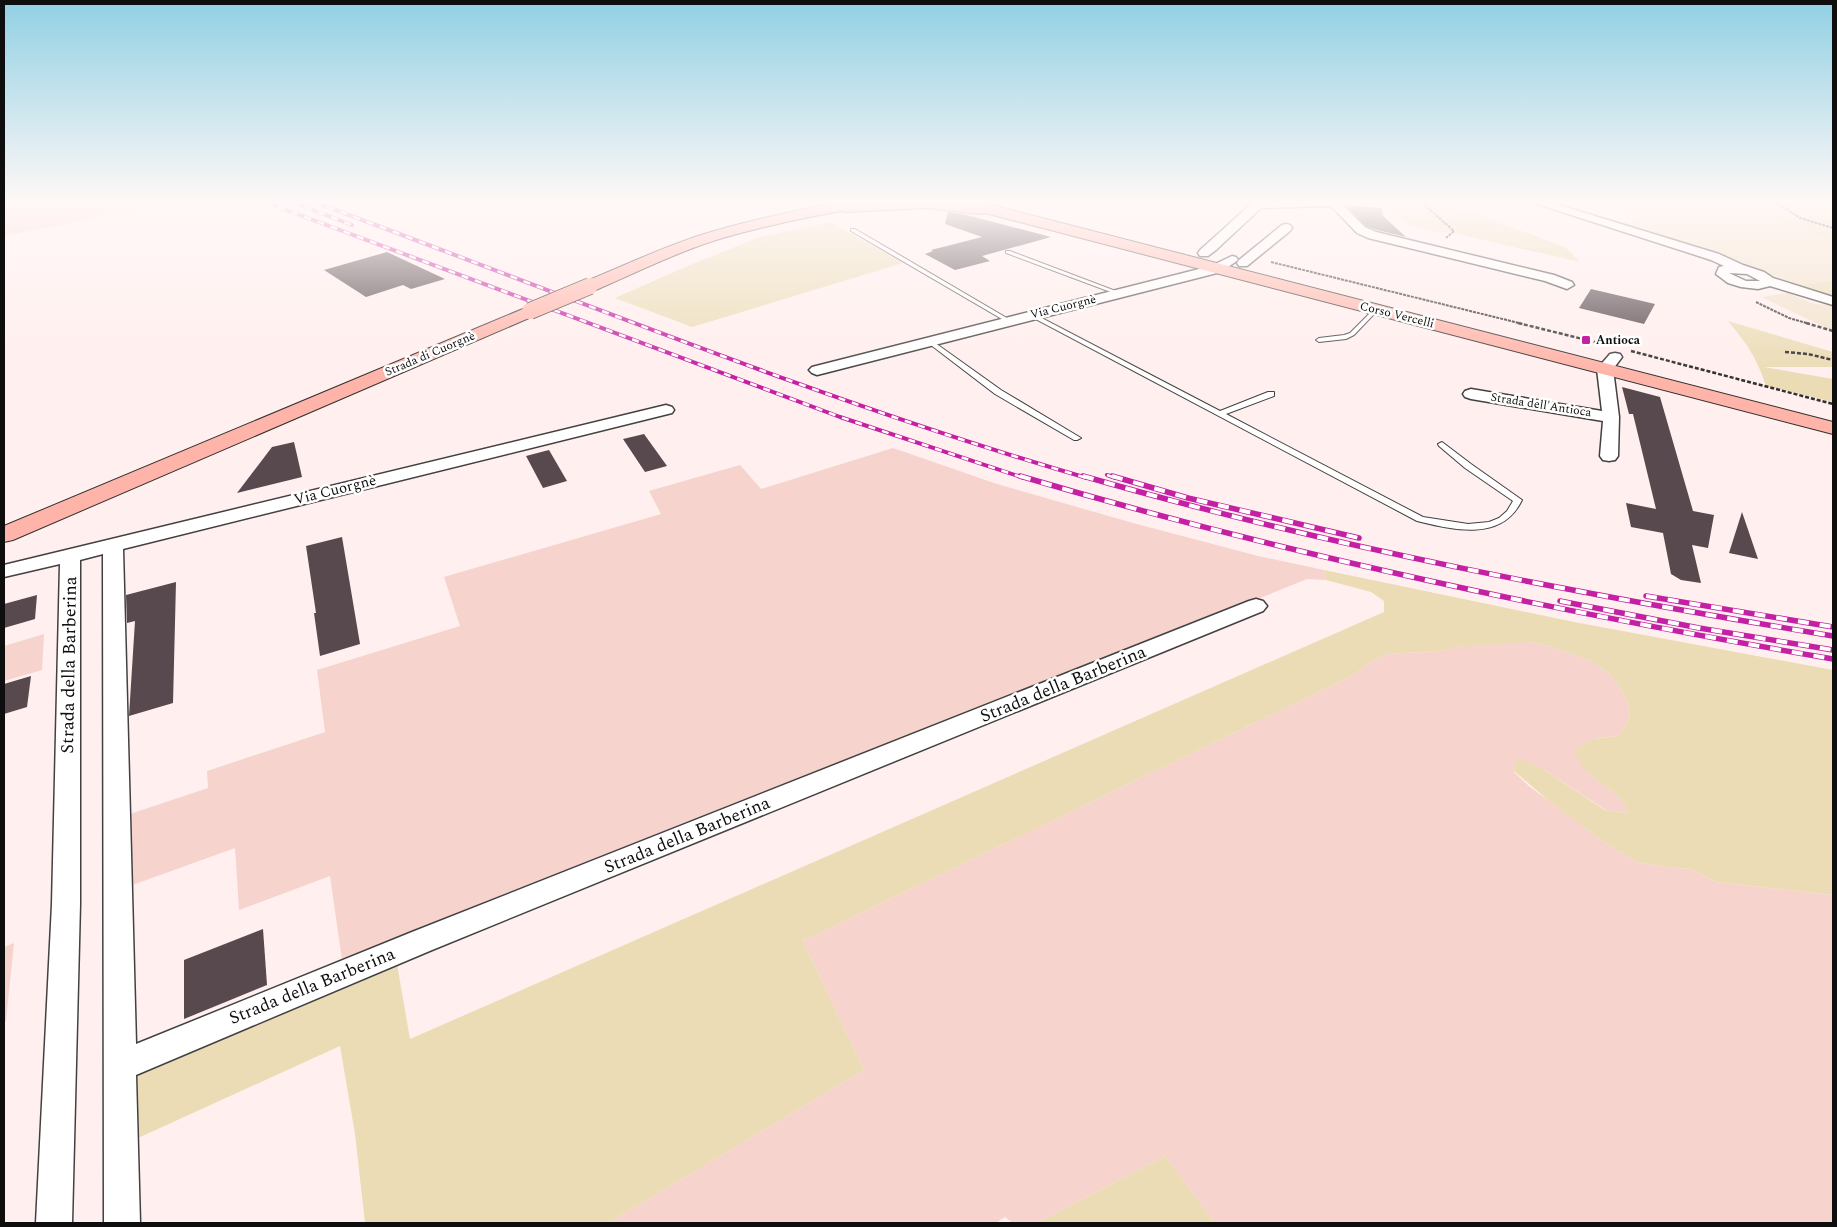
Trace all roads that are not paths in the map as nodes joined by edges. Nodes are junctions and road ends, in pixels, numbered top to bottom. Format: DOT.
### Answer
graph roads {
  1 [pos="656,259"];
  2 [pos="903,259"];
  3 [pos="1027,259"];
  4 [pos="1184,259"];
  5 [pos="1238,259"];
  6 [pos="1471,259"];
  7 [pos="1708,259"];
  8 [pos="1242,260"];
  9 [pos="1216,269"];
  10 [pos="1567,285"];
  11 [pos="1118,293"];
  12 [pos="1833,301"];
  13 [pos="1375,310"];
  14 [pos="1032,315"];
  15 [pos="1009,321"];
  16 [pos="1318,340"];
  17 [pos="929,341"];
  18 [pos="1614,356"];
  19 [pos="817,370"];
  20 [pos="1271,394"];
  21 [pos="1471,394"];
  22 [pos="666,410"];
  23 [pos="1833,412"];
  24 [pos="1219,414"];
  25 [pos="1610,417"];
  26 [pos="1833,428"];
  27 [pos="1077,438"];
  28 [pos="1442,444"];
  29 [pos="1609,456"];
  30 [pos="4,535"];
  31 [pos="113,546"];
  32 [pos="70,556"];
  33 [pos="4,571"];
  34 [pos="1256,606"];
  35 [pos="120,1066"];
  36 [pos="54,1223"];
  37 [pos="122,1223"];
  1 -- 30 [label="main road, Strada di Cuorgnè, bridge"];
  2 -- 15 [label="lane, Via Cuorgnè"];
  3 -- 11 [label="lane"];
  4 -- 9 [label="main road, Corso Vercelli"];
  5 -- 8 [label="main road, Corso Vercelli"];
  6 -- 10 [label="street"];
  7 -- 12 [label="street"];
  8 -- 9 [label="street, Via Cuorgnè"];
  8 -- 18 [label="main road, Corso Vercelli"];
  9 -- 11 [label="street, Via Cuorgnè"];
  9 -- 13 [label="main road, Corso Vercelli"];
  11 -- 14 [label="street, Via Cuorgnè"];
  13 -- 16 [label="lane"];
  13 -- 18 [label="main road, Corso Vercelli"];
  14 -- 15 [label="street, Via Cuorgnè"];
  14 -- 24 [label="lane"];
  15 -- 17 [label="street, Via Cuorgnè"];
  17 -- 19 [label="street, Via Cuorgnè"];
  17 -- 27 [label="lane"];
  18 -- 23 [label="main road, Corso Vercelli"];
  18 -- 25 [label="street, Strada dell'Antioca"];
  18 -- 26 [label="main road, Corso Vercelli"];
  20 -- 24 [label="lane"];
  21 -- 25 [label="street, Strada dell'Antioca"];
  22 -- 31 [label="street, Via Cuorgnè"];
  24 -- 28 [label="lane"];
  25 -- 29 [label="street, Strada dell'Antioca"];
  31 -- 32 [label="street, Via Cuorgnè"];
  31 -- 35 [label="street"];
  32 -- 33 [label="street, Via Cuorgnè"];
  32 -- 36 [label="street, Strada della Barberina"];
  34 -- 35 [label="street, Strada della Barberina"];
  35 -- 37 [label="street"];
}
